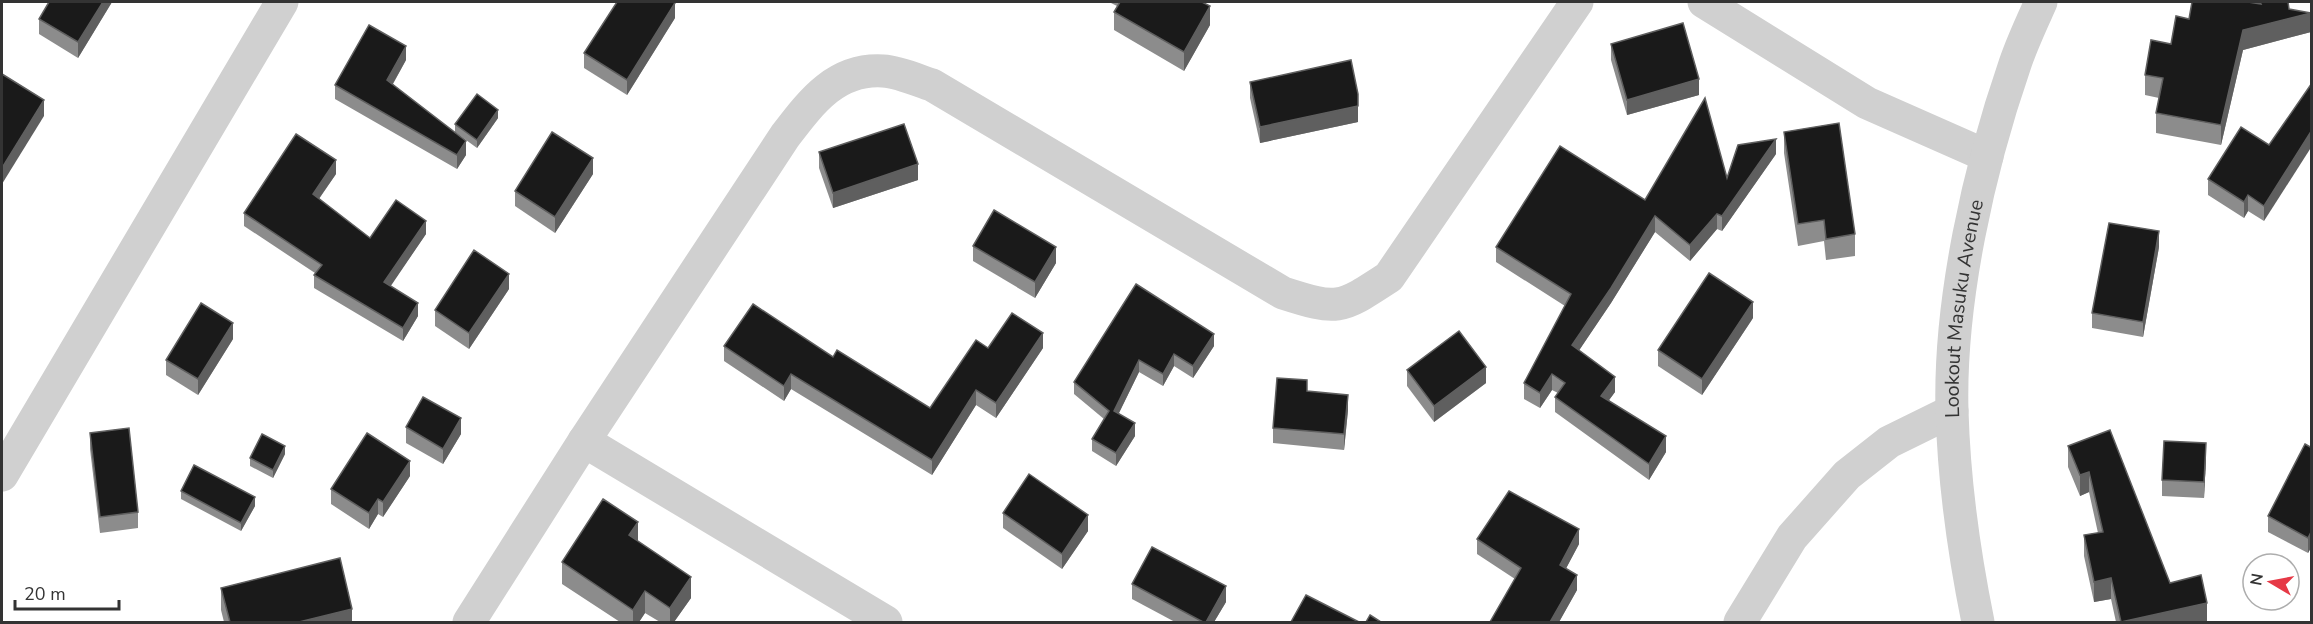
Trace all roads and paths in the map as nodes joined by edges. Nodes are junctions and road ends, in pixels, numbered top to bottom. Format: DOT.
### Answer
graph roads {
  1 [pos="282,2"];
  2 [pos="1577,2"];
  3 [pos="1704,2"];
  4 [pos="2041,2"];
  5 [pos="1987,156"];
  6 [pos="1952,411"];
  7 [pos="584,441"];
  8 [pos="2,474"];
  9 [pos="470,622"];
  10 [pos="886,622"];
  11 [pos="1740,622"];
  12 [pos="1978,622"];
  1 -- 8 [label="street"];
  2 -- 7 [label="street"];
  3 -- 5 [label="street"];
  4 -- 5 [label="street, Lookout Masuku Avenue"];
  5 -- 6 [label="street, Lookout Masuku Avenue"];
  6 -- 11 [label="street"];
  6 -- 12 [label="street, Lookout Masuku Avenue"];
  7 -- 9 [label="street"];
  7 -- 10 [label="street"];
}
